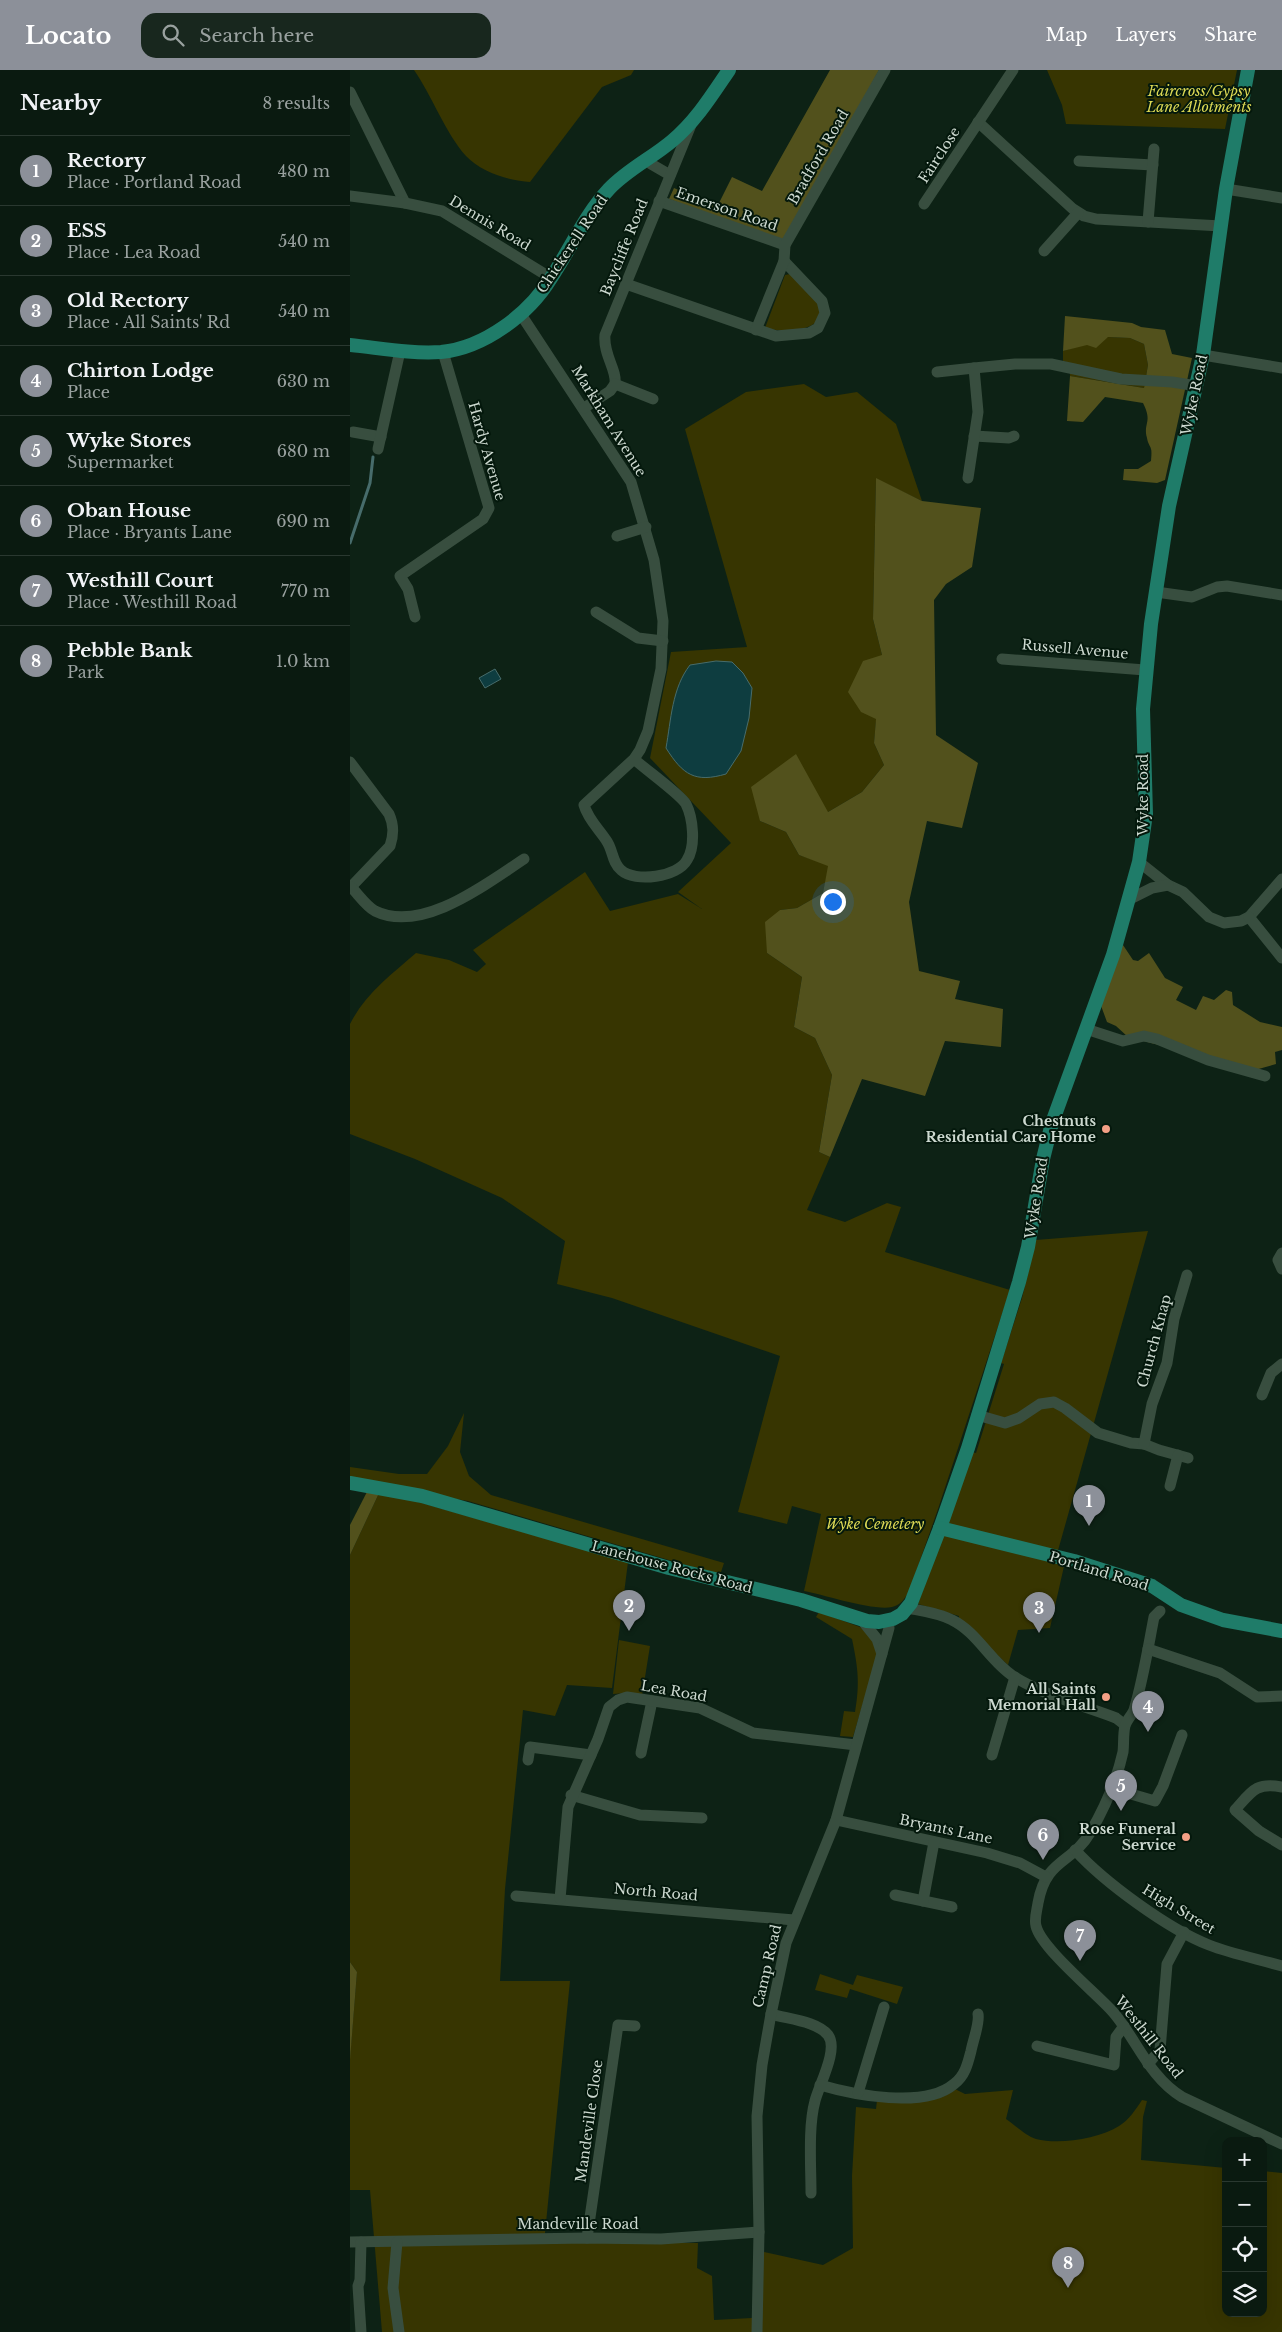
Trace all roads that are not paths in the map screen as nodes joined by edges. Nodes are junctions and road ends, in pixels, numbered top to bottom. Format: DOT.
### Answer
graph roads {
  1 [pos="729,70"];
  2 [pos="885,70"];
  3 [pos="1013,70"];
  4 [pos="1248,70"];
  5 [pos="350,92"];
  6 [pos="978,122"];
  7 [pos="691,123"];
  8 [pos="1154,149"];
  9 [pos="647,158"];
  10 [pos="1079,161"];
  11 [pos="1153,165"];
  12 [pos="670,175"];
  13 [pos="1226,189"];
  14 [pos="350,196"];
  15 [pos="1282,198"];
  16 [pos="659,201"];
  17 [pos="405,203"];
  18 [pos="924,204"];
  19 [pos="1078,213"];
  20 [pos="1148,222"];
  21 [pos="1221,226"];
  22 [pos="785,245"];
  23 [pos="1044,251"];
  24 [pos="784,261"];
  25 [pos="551,278"];
  26 [pos="626,284"];
  27 [pos="520,313"];
  28 [pos="756,330"];
  29 [pos="350,345"];
  30 [pos="400,351"];
  31 [pos="443,352"];
  32 [pos="1203,354"];
  33 [pos="974,368"];
  34 [pos="1282,368"];
  35 [pos="937,372"];
  36 [pos="614,384"];
  37 [pos="1197,386"];
  38 [pos="653,399"];
  39 [pos="584,408"];
  40 [pos="353,432"];
  41 [pos="974,436"];
  42 [pos="1014,436"];
  43 [pos="381,437"];
  44 [pos="378,449"];
  45 [pos="968,478"];
  46 [pos="646,527"];
  47 [pos="617,536"];
  48 [pos="1156,592"];
  49 [pos="1282,595"];
  50 [pos="596,612"];
  51 [pos="415,617"];
  52 [pos="663,641"];
  53 [pos="1002,658"];
  54 [pos="1145,670"];
  55 [pos="634,759"];
  56 [pos="350,762"];
  57 [pos="524,860"];
  58 [pos="1139,862"];
  59 [pos="1282,879"];
  60 [pos="1168,885"];
  61 [pos="350,888"];
  62 [pos="1128,900"];
  63 [pos="1249,917"];
  64 [pos="1282,958"];
  65 [pos="1086,1029"];
  66 [pos="1266,1076"];
  67 [pos="1282,1253"];
  68 [pos="1282,1269"];
  69 [pos="1187,1275"];
  70 [pos="1282,1364"];
  71 [pos="1262,1394"];
  72 [pos="977,1416"];
  73 [pos="1144,1444"];
  74 [pos="350,1483"];
  75 [pos="1170,1486"];
  76 [pos="940,1528"];
  77 [pos="908,1608"];
  78 [pos="1160,1610"];
  79 [pos="861,1619"];
  80 [pos="888,1621"];
  81 [pos="1282,1631"];
  82 [pos="1148,1649"];
  83 [pos="882,1656"];
  84 [pos="1015,1677"];
  85 [pos="1282,1696"];
  86 [pos="652,1701"];
  87 [pos="1124,1725"];
  88 [pos="1182,1734"];
  89 [pos="856,1745"];
  90 [pos="641,1753"];
  91 [pos="591,1755"];
  92 [pos="992,1755"];
  93 [pos="528,1760"];
  94 [pos="1282,1787"];
  95 [pos="1110,1788"];
  96 [pos="571,1795"];
  97 [pos="702,1818"];
  98 [pos="836,1820"];
  99 [pos="934,1842"];
  100 [pos="1282,1845"];
  101 [pos="1075,1850"];
  102 [pos="1046,1876"];
  103 [pos="516,1896"];
  104 [pos="896,1896"];
  105 [pos="560,1899"];
  106 [pos="923,1900"];
  107 [pos="952,1906"];
  108 [pos="794,1920"];
  109 [pos="1184,1932"];
  110 [pos="1282,1966"];
  111 [pos="884,2007"];
  112 [pos="771,2014"];
  113 [pos="978,2014"];
  114 [pos="636,2026"];
  115 [pos="1124,2026"];
  116 [pos="1036,2046"];
  117 [pos="1148,2064"];
  118 [pos="820,2085"];
  119 [pos="858,2093"];
  120 [pos="1282,2144"];
  121 [pos="811,2193"];
  122 [pos="759,2232"];
  123 [pos="587,2238"];
  124 [pos="356,2242"];
  125 [pos="397,2242"];
  126 [pos="361,2332"];
  127 [pos="399,2332"];
  128 [pos="756,2332"];
  1 -- 7 [label="main road, Chickerell Road"];
  2 -- 22 [label="street, Bradford Road"];
  3 -- 6 [label="street, Fairclose"];
  4 -- 13 [label="main road, Wyke Road"];
  5 -- 17 [label="street"];
  6 -- 18 [label="street, Fairclose"];
  6 -- 19 [label="street"];
  7 -- 9 [label="main road, Chickerell Road"];
  7 -- 12 [label="street, Baycliffe Road"];
  8 -- 11 [label="street"];
  9 -- 12 [label="street"];
  9 -- 25 [label="main road, Chickerell Road"];
  10 -- 11 [label="street"];
  11 -- 20 [label="street"];
  12 -- 16 [label="street, Baycliffe Road"];
  13 -- 15 [label="street"];
  13 -- 21 [label="main road, Wyke Road"];
  14 -- 17 [label="street, Dennis Road"];
  16 -- 22 [label="street, Emerson Road"];
  16 -- 26 [label="street, Baycliffe Road"];
  17 -- 25 [label="street, Dennis Road"];
  19 -- 20 [label="street"];
  19 -- 23 [label="street"];
  20 -- 21 [label="street"];
  21 -- 32 [label="main road, Wyke Road"];
  22 -- 24 [label="street, Bradford Road"];
  24 -- 28 [label="street, Bradford Road"];
  24 -- 28 [label="street"];
  25 -- 27 [label="main road, Chickerell Road"];
  26 -- 28 [label="street"];
  26 -- 36 [label="street, Baycliffe Road"];
  27 -- 31 [label="main road, Chickerell Road"];
  27 -- 39 [label="street, Markham Avenue"];
  29 -- 30 [label="main road, Chickerell Road"];
  30 -- 31 [label="main road, Chickerell Road"];
  30 -- 43 [label="street"];
  31 -- 51 [label="street, Hardy Avenue"];
  32 -- 34 [label="street"];
  32 -- 37 [label="main road, Wyke Road"];
  33 -- 35 [label="street"];
  33 -- 37 [label="street"];
  33 -- 41 [label="street"];
  36 -- 38 [label="street"];
  36 -- 39 [label="street"];
  37 -- 48 [label="main road, Wyke Road"];
  39 -- 46 [label="street, Markham Avenue"];
  40 -- 43 [label="street"];
  41 -- 42 [label="street"];
  41 -- 45 [label="street"];
  43 -- 44 [label="street"];
  46 -- 47 [label="street"];
  46 -- 52 [label="street, Markham Avenue"];
  48 -- 49 [label="street"];
  48 -- 54 [label="main road, Wyke Road"];
  50 -- 52 [label="street"];
  52 -- 55 [label="street, Markham Avenue"];
  53 -- 54 [label="street, Russell Avenue"];
  54 -- 58 [label="main road, Wyke Road"];
  55 -- 55 [label="street, Markham Avenue"];
  56 -- 61 [label="street"];
  57 -- 61 [label="street"];
  58 -- 60 [label="street"];
  58 -- 62 [label="main road, Wyke Road"];
  59 -- 63 [label="street"];
  60 -- 62 [label="street"];
  60 -- 63 [label="street"];
  62 -- 65 [label="main road, Wyke Road"];
  63 -- 64 [label="street"];
  65 -- 66 [label="street"];
  65 -- 72 [label="main road, Wyke Road"];
  67 -- 68 [label="street"];
  69 -- 73 [label="street, Church Knap"];
  70 -- 71 [label="street"];
  72 -- 73 [label="street"];
  72 -- 76 [label="main road, Wyke Road"];
  73 -- 75 [label="street"];
  74 -- 79 [label="main road, Lanehouse Rocks Road"];
  76 -- 77 [label="main road"];
  76 -- 81 [label="main road, Portland Road"];
  77 -- 80 [label="main road"];
  77 -- 84 [label="street"];
  78 -- 82 [label="street"];
  79 -- 80 [label="main road, Lanehouse Rocks Road"];
  79 -- 83 [label="street"];
  80 -- 83 [label="street, Camp Road"];
  82 -- 85 [label="street"];
  82 -- 87 [label="street"];
  83 -- 89 [label="street, Camp Road"];
  84 -- 87 [label="street"];
  84 -- 92 [label="street"];
  86 -- 89 [label="street, Lea Road"];
  86 -- 90 [label="street"];
  86 -- 91 [label="street, Lea Road"];
  87 -- 95 [label="street"];
  88 -- 95 [label="street"];
  89 -- 98 [label="street, Camp Road"];
  91 -- 93 [label="street"];
  91 -- 96 [label="street"];
  94 -- 100 [label="street"];
  95 -- 101 [label="street"];
  96 -- 97 [label="street"];
  96 -- 105 [label="street"];
  98 -- 99 [label="street, Bryants Lane"];
  98 -- 108 [label="street, Camp Road"];
  99 -- 102 [label="street, Bryants Lane"];
  99 -- 106 [label="street"];
  101 -- 102 [label="street"];
  101 -- 109 [label="street, High Street"];
  102 -- 115 [label="street, Westhill Road"];
  103 -- 105 [label="street, North Road"];
  104 -- 106 [label="street"];
  105 -- 108 [label="street, North Road"];
  106 -- 107 [label="street"];
  108 -- 112 [label="street, Camp Road"];
  109 -- 110 [label="street, High Street"];
  109 -- 117 [label="street"];
  111 -- 119 [label="street"];
  112 -- 118 [label="street"];
  112 -- 122 [label="street, Camp Road"];
  113 -- 119 [label="street"];
  114 -- 123 [label="street, Mandeville Close"];
  115 -- 116 [label="street"];
  115 -- 117 [label="street, Westhill Road"];
  117 -- 120 [label="street, Westhill Road"];
  118 -- 119 [label="street"];
  118 -- 121 [label="street"];
  122 -- 123 [label="street, Mandeville Road"];
  122 -- 128 [label="street, Camp Road"];
  123 -- 125 [label="street, Mandeville Road"];
  124 -- 125 [label="street, Mandeville Road"];
  124 -- 126 [label="street"];
  125 -- 127 [label="street"];
}
